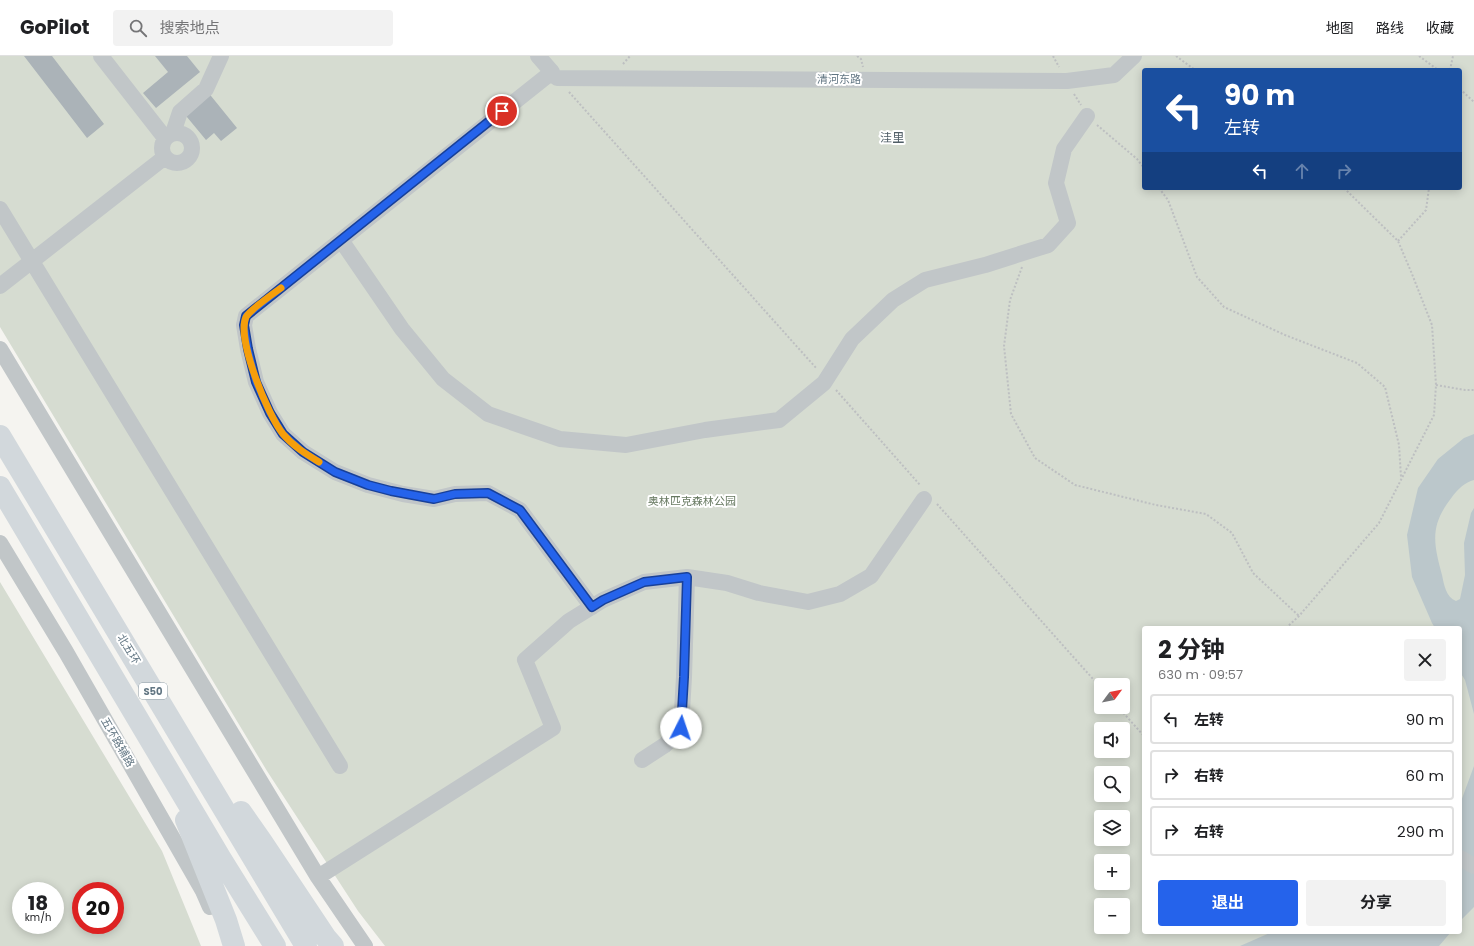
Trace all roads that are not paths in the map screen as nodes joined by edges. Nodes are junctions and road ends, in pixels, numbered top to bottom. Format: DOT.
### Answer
graph roads {
  1 [pos="101,56"];
  2 [pos="222,56"];
  3 [pos="538,56"];
  4 [pos="1134,56"];
  5 [pos="557,76"];
  6 [pos="1087,116"];
  7 [pos="169,136"];
  8 [pos="165,157"];
  9 [pos="0,209"];
  10 [pos="341,240"];
  11 [pos="32,262"];
  12 [pos="0,286"];
  13 [pos="0,349"];
  14 [pos="0,436"];
  15 [pos="0,487"];
  16 [pos="924,499"];
  17 [pos="0,543"];
  18 [pos="687,577"];
  19 [pos="592,607"];
  20 [pos="149,683"];
  21 [pos="642,760"];
  22 [pos="340,766"];
  23 [pos="167,768"];
  24 [pos="1462,859"];
  25 [pos="1474,866"];
  26 [pos="318,877"];
  27 [pos="225,946"];
  28 [pos="234,946"];
  29 [pos="275,946"];
  30 [pos="306,946"];
  31 [pos="333,946"];
  32 [pos="365,946"];
  1 -- 7 [label="street"];
  2 -- 7 [label="street"];
  3 -- 5 [label="street"];
  4 -- 5 [label="street, 清河东路"];
  5 -- 10 [label="street"];
  6 -- 10 [label="street"];
  7 -- 8 [label="street"];
  7 -- 8 [label="street"];
  8 -- 11 [label="street"];
  9 -- 11 [label="street"];
  10 -- 19 [label="street"];
  11 -- 12 [label="street"];
  11 -- 22 [label="street"];
  13 -- 26 [label="street"];
  14 -- 20 [label="highway, 北五环 / S50"];
  15 -- 23 [label="highway, S50"];
  16 -- 18 [label="street"];
  17 -- 27 [label="street, 五环路辅路"];
  18 -- 19 [label="street"];
  18 -- 21 [label="street"];
  19 -- 26 [label="street"];
  20 -- 30 [label="highway, 北五环 / S50"];
  20 -- 31 [label="highway"];
  23 -- 28 [label="highway"];
  23 -- 29 [label="highway, S50"];
  24 -- 25 [label="street"];
  26 -- 32 [label="street"];
}
